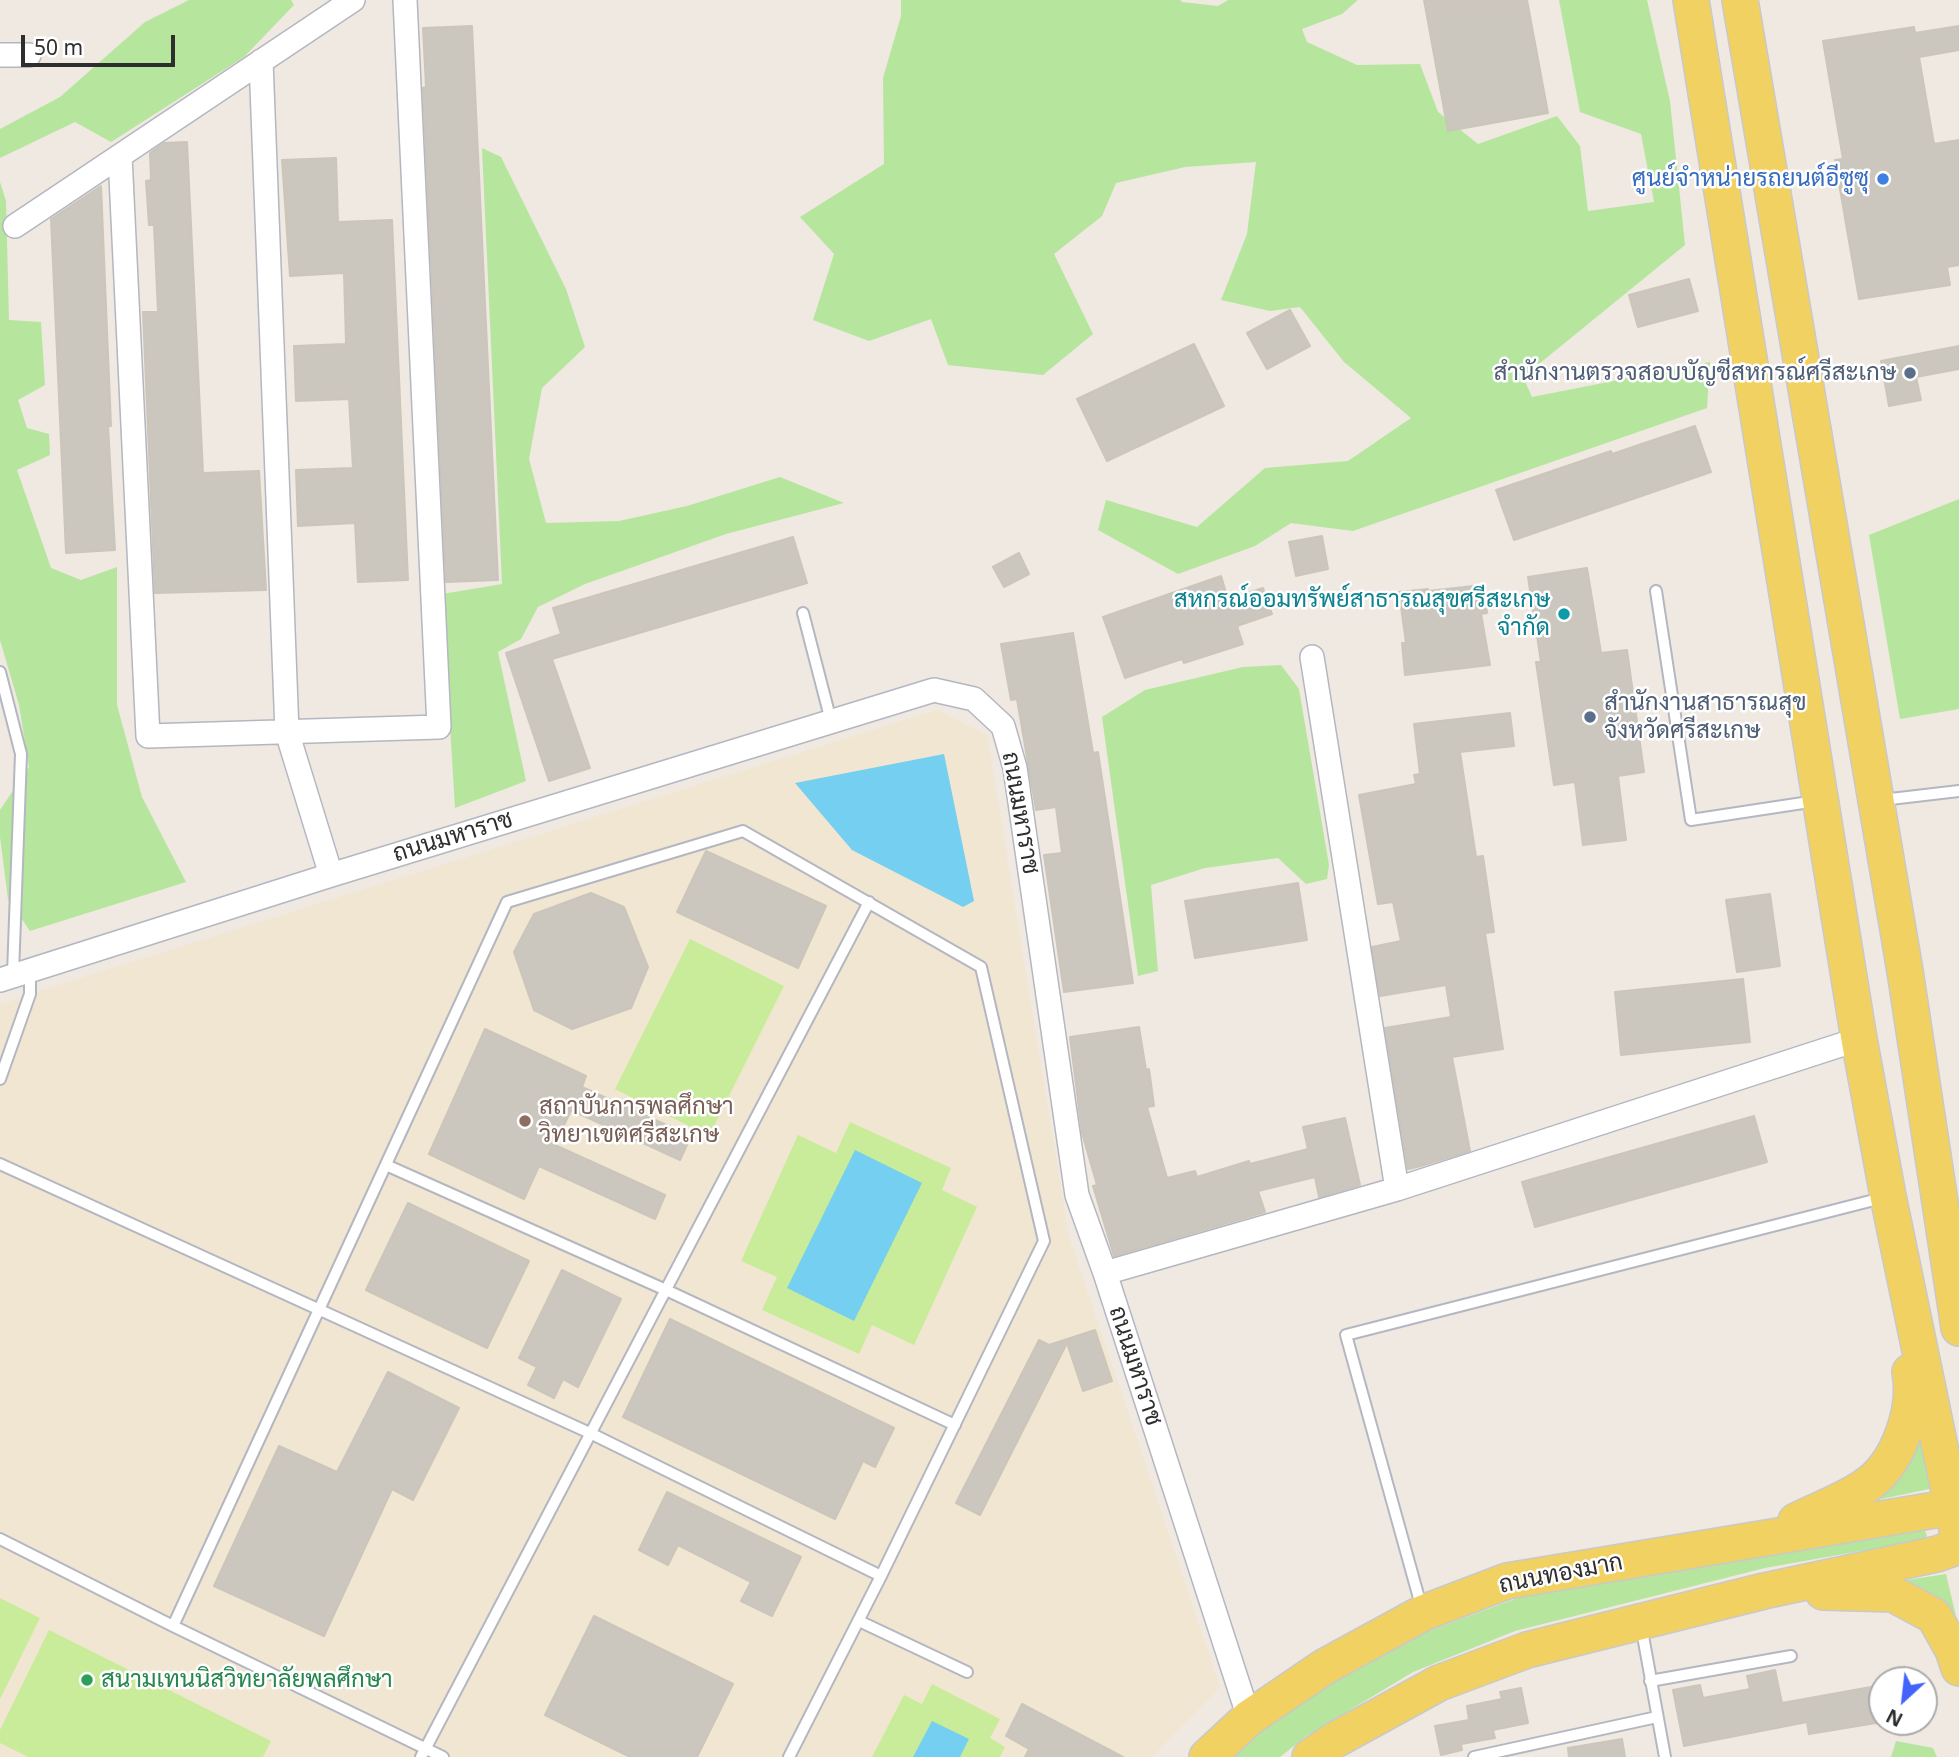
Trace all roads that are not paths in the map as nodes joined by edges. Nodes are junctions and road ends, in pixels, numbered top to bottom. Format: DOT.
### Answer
graph roads {
  1 [pos="353,0"];
  2 [pos="405,0"];
  3 [pos="1691,0"];
  4 [pos="1740,0"];
  5 [pos="0,55"];
  6 [pos="29,55"];
  7 [pos="261,61"];
  8 [pos="120,156"];
  9 [pos="15,226"];
  10 [pos="1656,591"];
  11 [pos="803,613"];
  12 [pos="1311,657"];
  13 [pos="0,672"];
  14 [pos="831,721"];
  15 [pos="287,732"];
  16 [pos="1959,790"];
  17 [pos="1821,800"];
  18 [pos="1877,801"];
  19 [pos="331,875"];
  20 [pos="869,902"];
  21 [pos="14,975"];
  22 [pos="1859,1039"];
  23 [pos="0,1079"];
  24 [pos="0,1164"];
  25 [pos="386,1165"];
  26 [pos="1397,1189"];
  27 [pos="1888,1196"];
  28 [pos="1896,1235"];
  29 [pos="1105,1273"];
  30 [pos="666,1290"];
  31 [pos="320,1309"];
  32 [pos="1958,1322"];
  33 [pos="955,1424"];
  34 [pos="592,1434"];
  35 [pos="1957,1517"];
  36 [pos="1761,1538"];
  37 [pos="0,1539"];
  38 [pos="1959,1546"];
  39 [pos="881,1576"];
  40 [pos="1764,1591"];
  41 [pos="1423,1613"];
  42 [pos="859,1621"];
  43 [pos="1640,1622"];
  44 [pos="173,1626"];
  45 [pos="1791,1656"];
  46 [pos="1959,1668"];
  47 [pos="967,1672"];
  48 [pos="1650,1681"];
  49 [pos="1657,1717"];
  50 [pos="1249,1718"];
  51 [pos="423,1753"];
  52 [pos="443,1757"];
  53 [pos="789,1757"];
  54 [pos="1207,1757"];
  55 [pos="1310,1757"];
  56 [pos="1474,1757"];
  57 [pos="1665,1757"];
  1 -- 7 [label="street"];
  2 -- 15 [label="street"];
  3 -- 17 [label="main road"];
  4 -- 18 [label="main road"];
  5 -- 6 [label="street"];
  7 -- 8 [label="street"];
  7 -- 15 [label="street"];
  8 -- 9 [label="street"];
  8 -- 15 [label="street"];
  10 -- 17 [label="lane"];
  11 -- 14 [label="lane"];
  12 -- 26 [label="street"];
  13 -- 21 [label="lane"];
  14 -- 19 [label="street, ถนนมหาราช"];
  14 -- 29 [label="street, ถนนมหาราช"];
  15 -- 19 [label="street"];
  16 -- 18 [label="lane"];
  17 -- 22 [label="main road"];
  18 -- 32 [label="main road"];
  19 -- 21 [label="street, ถนนมหาราช"];
  20 -- 25 [label="lane"];
  20 -- 30 [label="lane"];
  20 -- 33 [label="lane"];
  21 -- 23 [label="lane"];
  22 -- 26 [label="street"];
  22 -- 27 [label="main road"];
  24 -- 31 [label="lane"];
  25 -- 30 [label="lane"];
  25 -- 31 [label="lane"];
  26 -- 29 [label="street"];
  27 -- 28 [label="main road"];
  27 -- 41 [label="lane"];
  28 -- 35 [label="main road"];
  28 -- 36 [label="main road"];
  29 -- 50 [label="street, ถนนมหาราช"];
  30 -- 33 [label="lane"];
  30 -- 34 [label="lane"];
  31 -- 34 [label="lane"];
  31 -- 44 [label="lane"];
  33 -- 39 [label="lane"];
  34 -- 39 [label="lane"];
  34 -- 51 [label="lane"];
  35 -- 36 [label="main road, ถนนทองมาก"];
  36 -- 41 [label="main road, ถนนทองมาก"];
  37 -- 44 [label="lane"];
  38 -- 40 [label="main road"];
  39 -- 42 [label="lane"];
  40 -- 43 [label="main road"];
  40 -- 46 [label="main road"];
  41 -- 50 [label="main road, ถนนทองมาก"];
  42 -- 47 [label="lane"];
  42 -- 53 [label="lane"];
  43 -- 48 [label="lane"];
  43 -- 55 [label="main road"];
  44 -- 51 [label="lane"];
  45 -- 48 [label="lane"];
  48 -- 49 [label="lane"];
  49 -- 56 [label="lane"];
  49 -- 57 [label="lane"];
  50 -- 54 [label="main road, ถนนทองมาก"];
  51 -- 52 [label="lane"];
}
